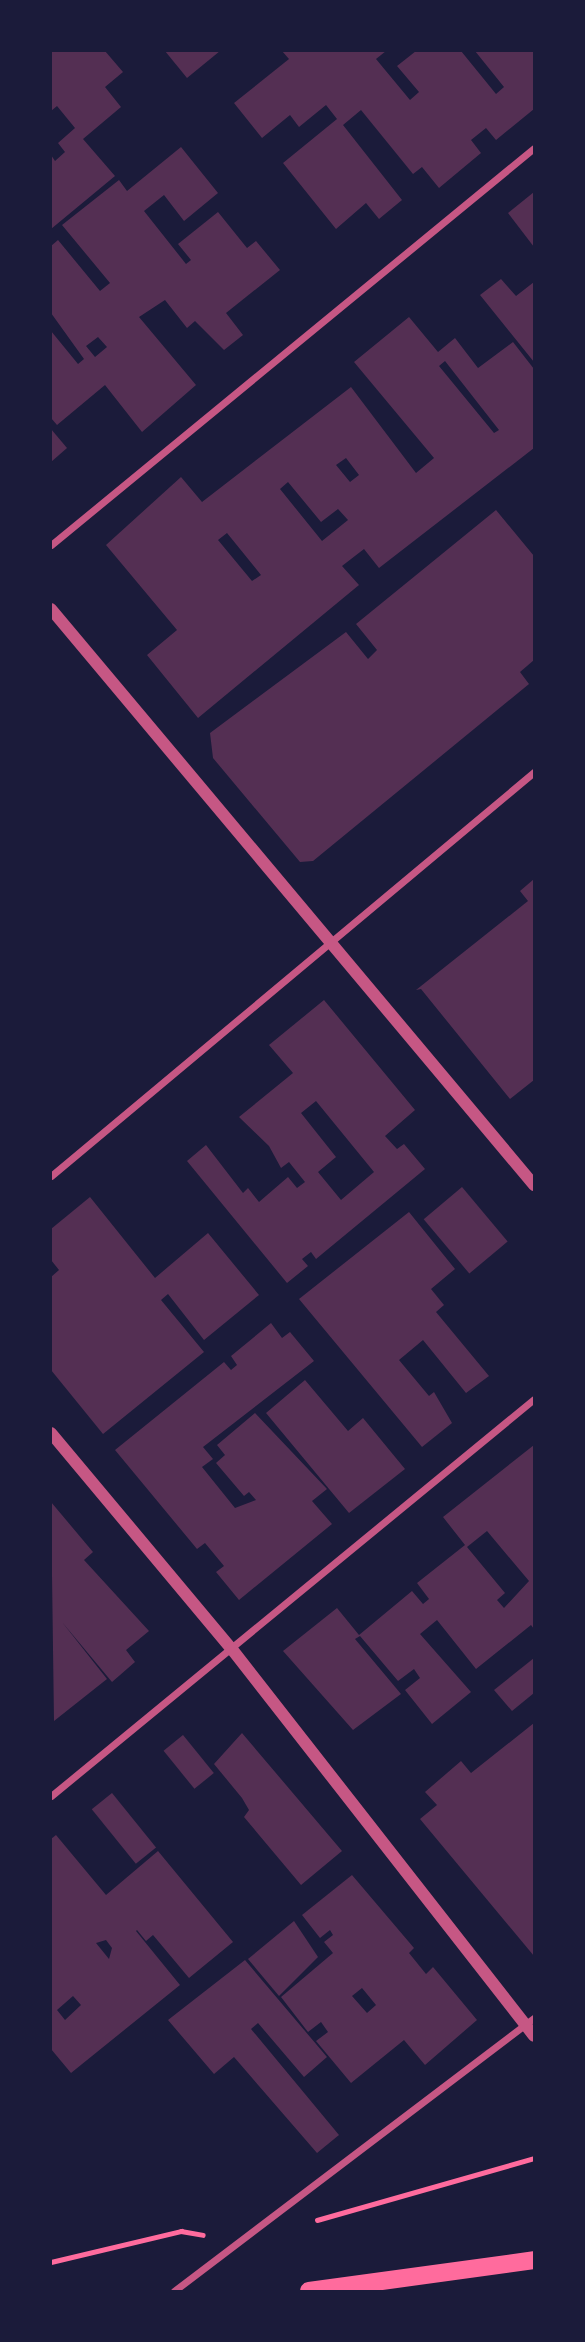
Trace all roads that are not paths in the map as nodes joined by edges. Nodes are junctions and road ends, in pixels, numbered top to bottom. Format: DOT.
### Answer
graph roads {
  1 [pos="534,148"];
  2 [pos="51,545"];
  3 [pos="51,609"];
  4 [pos="534,772"];
  5 [pos="331,941"];
  6 [pos="51,1176"];
  7 [pos="534,1185"];
  8 [pos="534,1399"];
  9 [pos="51,1433"];
  10 [pos="231,1648"];
  11 [pos="51,1796"];
  12 [pos="529,2022"];
  13 [pos="534,2036"];
  14 [pos="534,2260"];
  15 [pos="174,2291"];
  16 [pos="309,2291"];
  1 -- 2 [label="street"];
  3 -- 5 [label="street"];
  4 -- 5 [label="street"];
  5 -- 6 [label="street"];
  5 -- 7 [label="street"];
  8 -- 10 [label="street"];
  9 -- 10 [label="street"];
  10 -- 11 [label="street"];
  10 -- 12 [label="street"];
  12 -- 13 [label="street"];
  12 -- 15 [label="street"];
  14 -- 16 [label="main road"];
}
